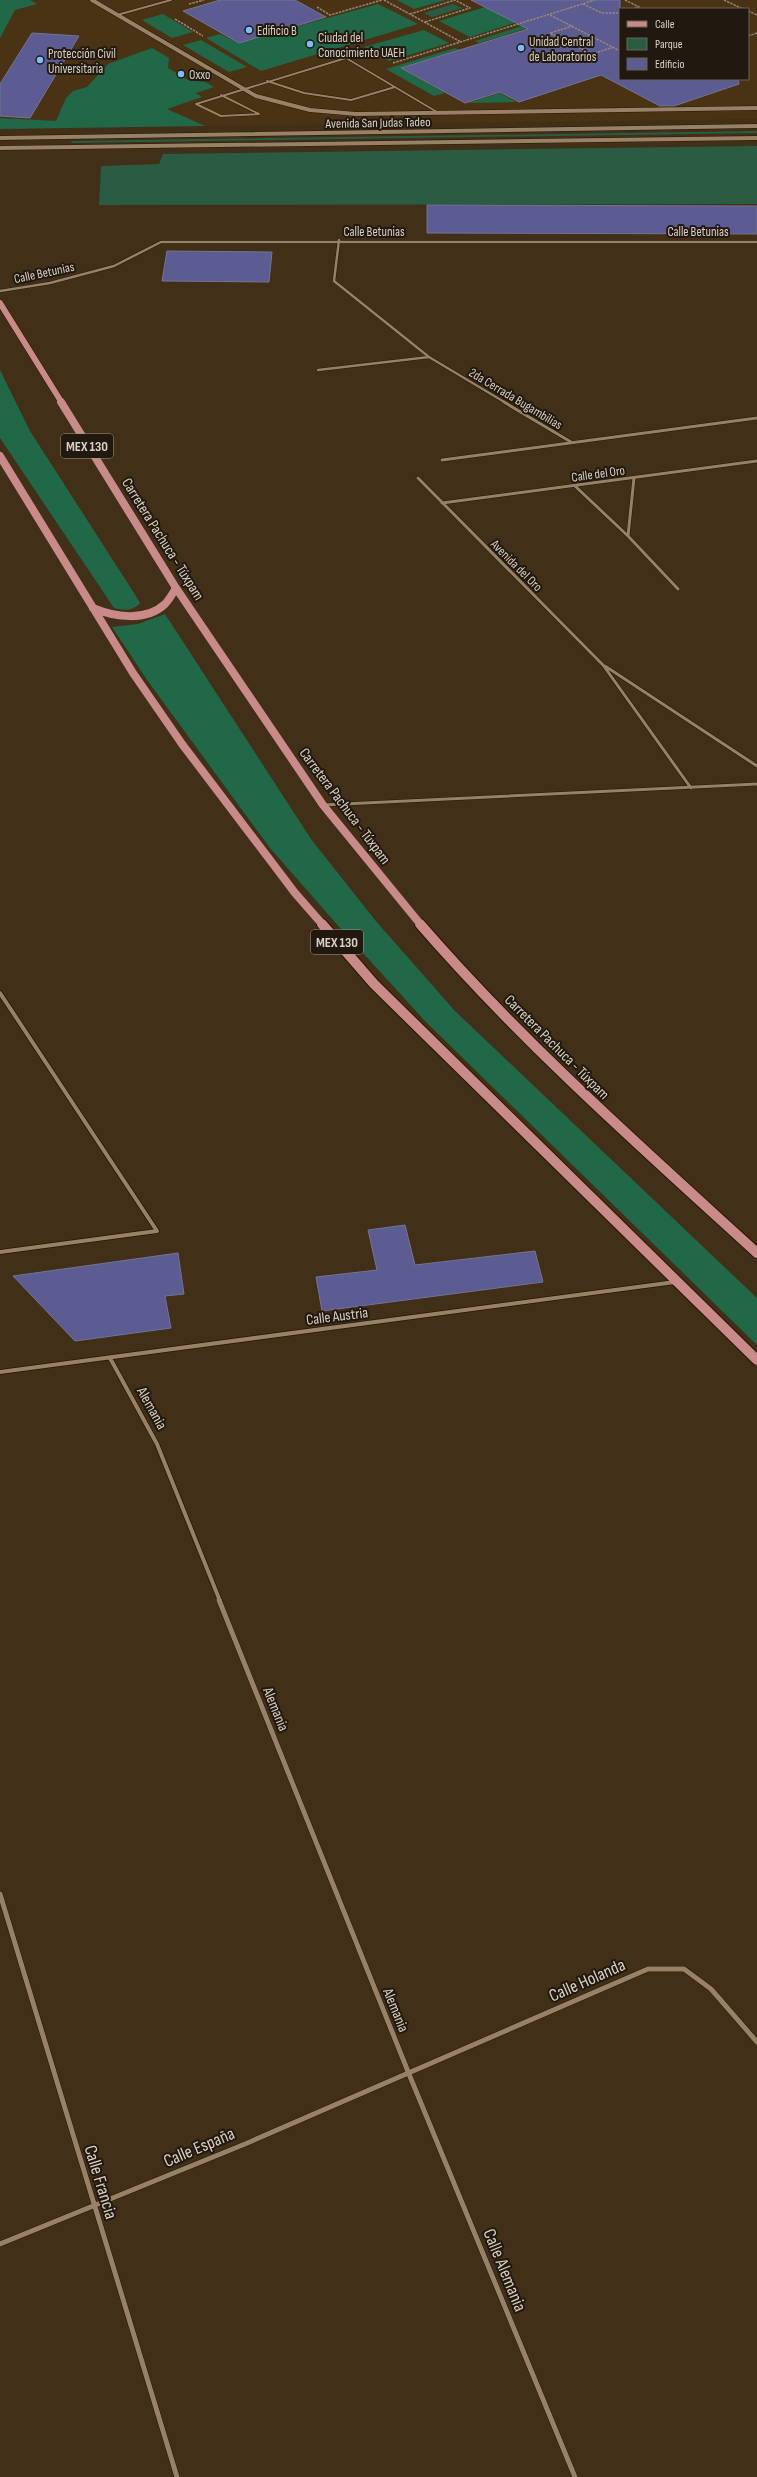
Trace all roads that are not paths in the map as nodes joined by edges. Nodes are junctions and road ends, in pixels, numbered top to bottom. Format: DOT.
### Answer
graph roads {
  1 [pos="92,0"];
  2 [pos="171,0"];
  3 [pos="117,15"];
  4 [pos="267,80"];
  5 [pos="395,87"];
  6 [pos="240,89"];
  7 [pos="221,95"];
  8 [pos="757,108"];
  9 [pos="439,113"];
  10 [pos="757,126"];
  11 [pos="0,138"];
  12 [pos="757,138"];
  13 [pos="0,148"];
  14 [pos="339,240"];
  15 [pos="757,242"];
  16 [pos="0,291"];
  17 [pos="0,303"];
  18 [pos="429,356"];
  19 [pos="318,370"];
  20 [pos="757,418"];
  21 [pos="571,442"];
  22 [pos="0,456"];
  23 [pos="442,460"];
  24 [pos="757,461"];
  25 [pos="418,478"];
  26 [pos="634,478"];
  27 [pos="575,486"];
  28 [pos="442,503"];
  29 [pos="628,536"];
  30 [pos="176,588"];
  31 [pos="678,589"];
  32 [pos="92,608"];
  33 [pos="603,665"];
  34 [pos="757,766"];
  35 [pos="757,784"];
  36 [pos="691,788"];
  37 [pos="323,805"];
  38 [pos="0,992"];
  39 [pos="0,1252"];
  40 [pos="757,1253"];
  41 [pos="677,1281"];
  42 [pos="110,1358"];
  43 [pos="757,1360"];
  44 [pos="0,1372"];
  45 [pos="0,1894"];
  46 [pos="757,2042"];
  47 [pos="409,2074"];
  48 [pos="94,2207"];
  49 [pos="0,2244"];
  50 [pos="176,2477"];
  51 [pos="575,2477"];
  1 -- 3 [label="street"];
  2 -- 3 [label="lane"];
  3 -- 6 [label="street"];
  4 -- 5 [label="lane"];
  4 -- 5 [label="lane"];
  4 -- 6 [label="lane"];
  5 -- 9 [label="lane"];
  6 -- 7 [label="lane"];
  6 -- 9 [label="street"];
  7 -- 7 [label="lane"];
  8 -- 9 [label="street"];
  10 -- 11 [label="street, Avenida San Judas Tadeo"];
  12 -- 13 [label="street, Avenida San Judas Tadeo"];
  14 -- 15 [label="street, Calle Betunias"];
  14 -- 16 [label="street, Calle Betunias"];
  14 -- 18 [label="street, 2da Cerrada Bugambilias"];
  17 -- 30 [label="main road, Carretera Pachuca - Túxpam / MEX 130"];
  18 -- 19 [label="street"];
  18 -- 21 [label="street, 2da Cerrada Bugambilias"];
  20 -- 21 [label="street, 2da Cerrada Bugambilias"];
  21 -- 23 [label="street"];
  22 -- 32 [label="main road, MEX 130"];
  24 -- 26 [label="street, Calle del Oro"];
  25 -- 28 [label="street, Avenida del Oro"];
  26 -- 27 [label="street, Calle del Oro"];
  26 -- 29 [label="street"];
  27 -- 28 [label="street, Calle del Oro"];
  27 -- 29 [label="street"];
  28 -- 33 [label="street, Avenida del Oro"];
  29 -- 31 [label="street"];
  30 -- 32 [label="main road"];
  30 -- 37 [label="main road, Carretera Pachuca - Túxpam / MEX 130"];
  32 -- 41 [label="main road, MEX 130"];
  33 -- 34 [label="street, Avenida del Oro"];
  33 -- 36 [label="street, Avenida del Oro"];
  35 -- 36 [label="street"];
  36 -- 37 [label="street"];
  37 -- 40 [label="main road, Carretera Pachuca - Túxpam / MEX 130"];
  38 -- 39 [label="street"];
  41 -- 42 [label="street, Calle Austria"];
  41 -- 43 [label="main road, MEX 130"];
  42 -- 44 [label="street, Calle Austria"];
  42 -- 47 [label="street, Alemania"];
  45 -- 48 [label="street, Calle Francia"];
  46 -- 47 [label="street, Calle Holanda"];
  47 -- 48 [label="street, Calle España"];
  47 -- 51 [label="street, Calle Alemania"];
  48 -- 49 [label="street, Calle España"];
  48 -- 50 [label="street, Calle Francia"];
}
